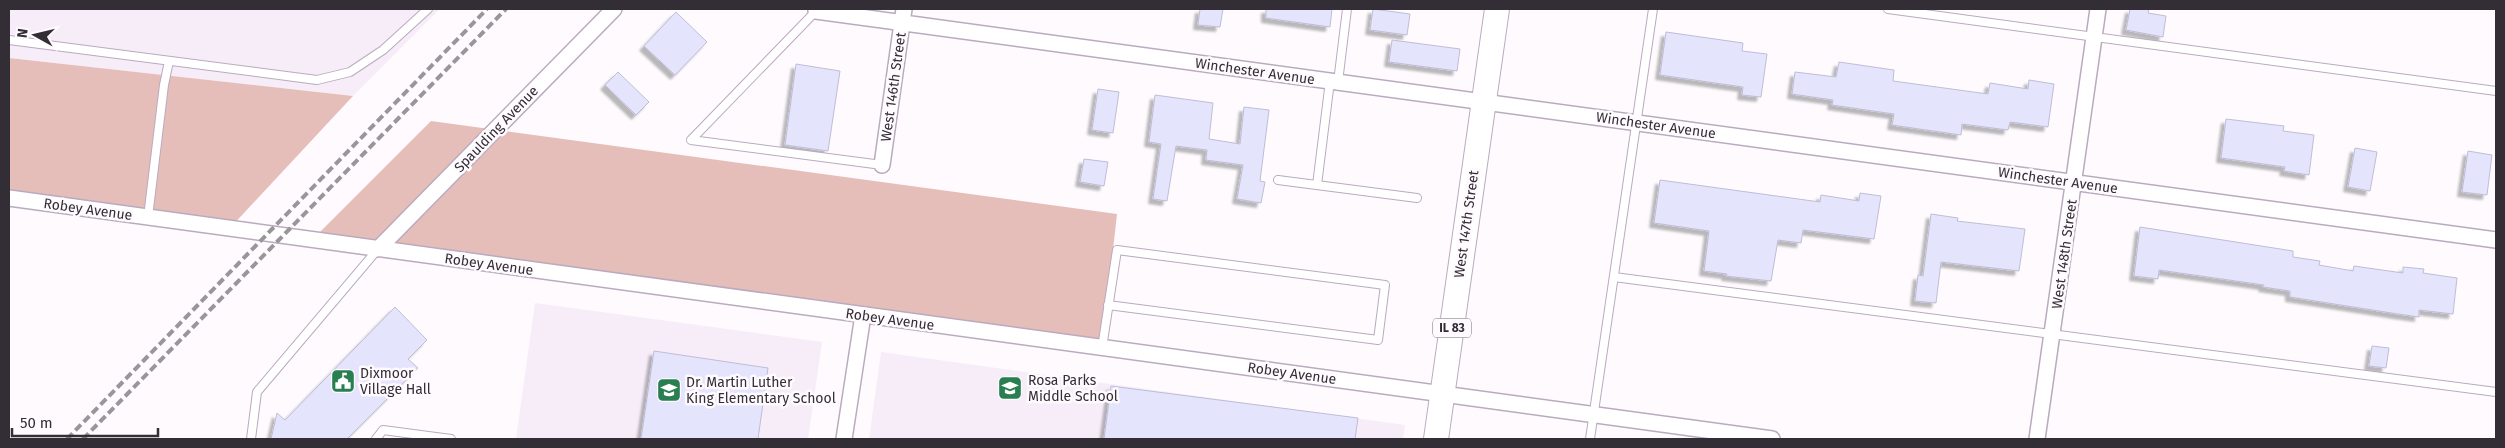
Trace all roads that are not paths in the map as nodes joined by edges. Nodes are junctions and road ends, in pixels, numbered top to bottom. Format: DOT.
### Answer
graph roads {
  1 [pos="428,9"];
  2 [pos="614,9"];
  3 [pos="1347,9"];
  4 [pos="1496,9"];
  5 [pos="1653,9"];
  6 [pos="1888,9"];
  7 [pos="2098,9"];
  8 [pos="817,10"];
  9 [pos="903,16"];
  10 [pos="2094,37"];
  11 [pos="9,40"];
  12 [pos="169,61"];
  13 [pos="1334,82"];
  14 [pos="2496,91"];
  15 [pos="1483,102"];
  16 [pos="1637,123"];
  17 [pos="882,165"];
  18 [pos="1278,180"];
  19 [pos="2074,182"];
  20 [pos="1317,185"];
  21 [pos="9,198"];
  22 [pos="1417,198"];
  23 [pos="148,218"];
  24 [pos="2496,240"];
  25 [pos="378,249"];
  26 [pos="1614,278"];
  27 [pos="1108,305"];
  28 [pos="863,315"];
  29 [pos="2052,334"];
  30 [pos="1102,348"];
  31 [pos="2496,392"];
  32 [pos="1443,394"];
  33 [pos="1594,415"];
  34 [pos="251,439"];
  35 [pos="376,439"];
  36 [pos="451,439"];
  37 [pos="844,439"];
  38 [pos="1436,439"];
  39 [pos="1590,439"];
  40 [pos="1772,439"];
  41 [pos="2038,439"];
  1 -- 12 [label="lane"];
  2 -- 25 [label="street, Spaulding Avenue"];
  3 -- 13 [label="lane"];
  4 -- 15 [label="main road, West 147th Street / IL 83"];
  5 -- 16 [label="lane"];
  6 -- 10 [label="lane"];
  7 -- 10 [label="street, West 148th Street"];
  8 -- 9 [label="street, Winchester Avenue"];
  8 -- 17 [label="lane"];
  9 -- 13 [label="street, Winchester Avenue"];
  9 -- 17 [label="street, West 146th Street"];
  10 -- 14 [label="lane"];
  10 -- 19 [label="street, West 148th Street"];
  11 -- 12 [label="lane"];
  12 -- 23 [label="lane"];
  13 -- 15 [label="street, Winchester Avenue"];
  13 -- 20 [label="lane"];
  15 -- 16 [label="street, Winchester Avenue"];
  15 -- 32 [label="main road, West 147th Street / IL 83"];
  16 -- 19 [label="street, Winchester Avenue"];
  16 -- 26 [label="lane"];
  18 -- 20 [label="lane"];
  19 -- 24 [label="street, Winchester Avenue"];
  19 -- 29 [label="street, West 148th Street"];
  20 -- 22 [label="lane"];
  21 -- 23 [label="street, Robey Avenue"];
  23 -- 25 [label="street, Robey Avenue"];
  25 -- 28 [label="street, Robey Avenue"];
  25 -- 34 [label="lane"];
  26 -- 29 [label="lane"];
  26 -- 33 [label="lane"];
  27 -- 27 [label="lane"];
  27 -- 30 [label="lane"];
  28 -- 30 [label="street, Robey Avenue"];
  28 -- 37 [label="street"];
  29 -- 31 [label="lane"];
  29 -- 41 [label="street, West 148th Street"];
  30 -- 32 [label="street, Robey Avenue"];
  32 -- 33 [label="street, Robey Avenue"];
  32 -- 38 [label="main road, West 147th Street / IL 83"];
  33 -- 39 [label="lane"];
  33 -- 40 [label="street, Robey Avenue"];
  35 -- 36 [label="lane"];
}
